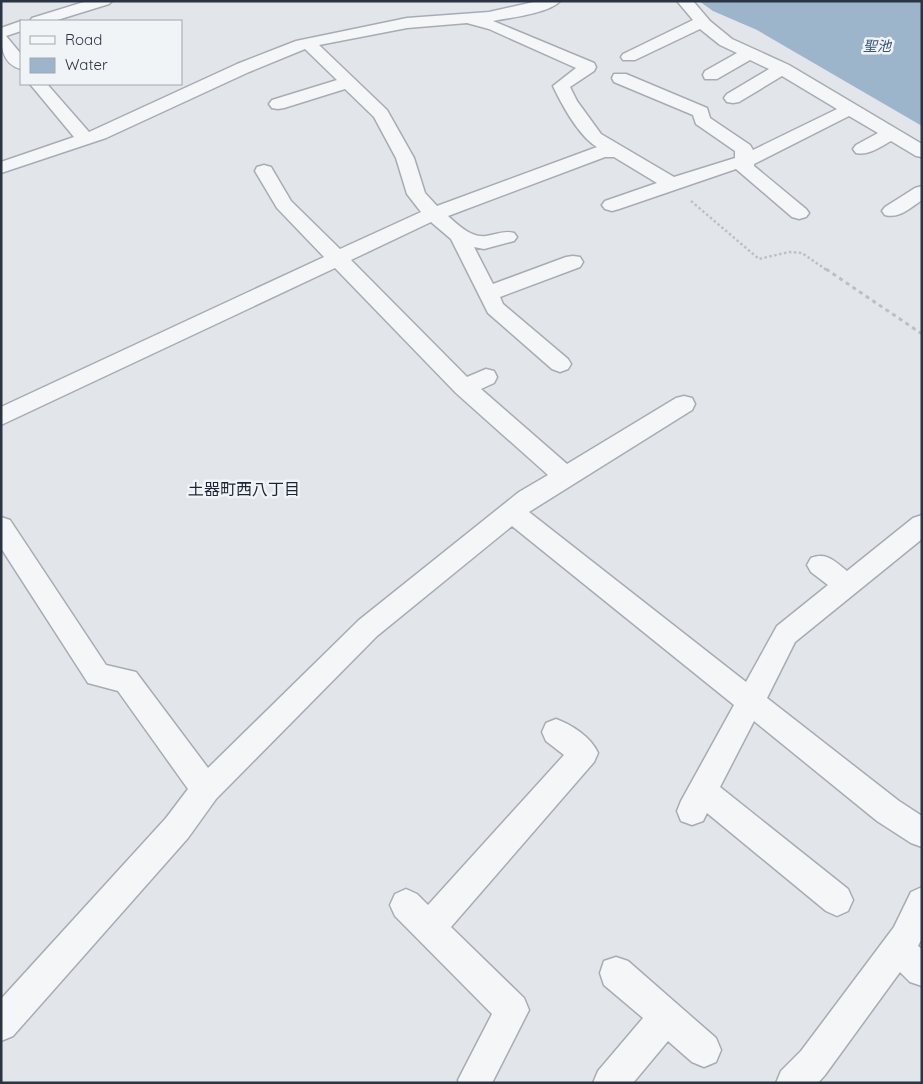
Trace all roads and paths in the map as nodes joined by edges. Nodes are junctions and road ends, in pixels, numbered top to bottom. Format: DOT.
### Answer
graph roads {
  1 [pos="104,1"];
  2 [pos="552,1"];
  3 [pos="685,1"];
  4 [pos="458,18"];
  5 [pos="41,20"];
  6 [pos="702,22"];
  7 [pos="20,26"];
  8 [pos="1,32"];
  9 [pos="1,40"];
  10 [pos="308,43"];
  11 [pos="750,53"];
  12 [pos="629,56"];
  13 [pos="20,63"];
  14 [pos="781,69"];
  15 [pos="711,75"];
  16 [pos="620,78"];
  17 [pos="349,82"];
  18 [pos="39,85"];
  19 [pos="733,98"];
  20 [pos="278,104"];
  21 [pos="850,110"];
  22 [pos="891,134"];
  23 [pos="85,140"];
  24 [pos="862,149"];
  25 [pos="619,152"];
  26 [pos="922,152"];
  27 [pos="745,161"];
  28 [pos="1,168"];
  29 [pos="264,171"];
  30 [pos="672,184"];
  31 [pos="922,192"];
  32 [pos="612,205"];
  33 [pos="892,211"];
  34 [pos="799,213"];
  35 [pos="434,214"];
  36 [pos="459,236"];
  37 [pos="507,237"];
  38 [pos="338,257"];
  39 [pos="573,262"];
  40 [pos="488,294"];
  41 [pos="922,334"];
  42 [pos="560,364"];
  43 [pos="486,377"];
  44 [pos="464,387"];
  45 [pos="684,404"];
  46 [pos="1,417"];
  47 [pos="565,476"];
  48 [pos="512,512"];
  49 [pos="922,525"];
  50 [pos="1,527"];
  51 [pos="820,565"];
  52 [pos="847,585"];
  53 [pos="750,701"];
  54 [pos="556,732"];
  55 [pos="206,789"];
  56 [pos="922,833"];
  57 [pos="838,900"];
  58 [pos="922,903"];
  59 [pos="406,905"];
  60 [pos="429,928"];
  61 [pos="897,949"];
  62 [pos="922,970"];
  63 [pos="616,973"];
  64 [pos="666,1017"];
  65 [pos="1,1024"];
  66 [pos="704,1050"];
  67 [pos="476,1082"];
  68 [pos="610,1083"];
  69 [pos="793,1083"];
  1 -- 5 [label="street"];
  2 -- 4 [label="street"];
  3 -- 6 [label="street"];
  4 -- 10 [label="street"];
  4 -- 25 [label="street"];
  6 -- 11 [label="street"];
  6 -- 12 [label="street"];
  7 -- 8 [label="street"];
  9 -- 13 [label="street"];
  10 -- 17 [label="street"];
  10 -- 23 [label="street"];
  11 -- 14 [label="street"];
  11 -- 15 [label="street"];
  14 -- 19 [label="street"];
  14 -- 21 [label="street"];
  16 -- 27 [label="street"];
  17 -- 20 [label="street"];
  17 -- 35 [label="street"];
  18 -- 23 [label="street"];
  21 -- 22 [label="street"];
  21 -- 27 [label="street"];
  22 -- 24 [label="street"];
  22 -- 26 [label="street"];
  23 -- 28 [label="street"];
  25 -- 30 [label="street"];
  25 -- 35 [label="street"];
  27 -- 30 [label="street"];
  27 -- 34 [label="street"];
  29 -- 38 [label="street"];
  30 -- 32 [label="street"];
  30 -- 41 [label="path"];
  31 -- 33 [label="street"];
  35 -- 36 [label="street"];
  35 -- 38 [label="street"];
  36 -- 37 [label="street"];
  36 -- 40 [label="street"];
  38 -- 44 [label="street"];
  38 -- 46 [label="street"];
  39 -- 40 [label="street"];
  40 -- 42 [label="street"];
  43 -- 44 [label="street"];
  44 -- 47 [label="street"];
  45 -- 47 [label="street"];
  47 -- 48 [label="street"];
  48 -- 53 [label="street"];
  48 -- 55 [label="street"];
  49 -- 52 [label="street"];
  50 -- 55 [label="street"];
  51 -- 52 [label="street"];
  52 -- 53 [label="street"];
  53 -- 56 [label="street"];
  53 -- 57 [label="street"];
  54 -- 60 [label="street"];
  55 -- 65 [label="street"];
  58 -- 61 [label="street"];
  59 -- 60 [label="street"];
  60 -- 67 [label="street"];
  61 -- 62 [label="street"];
  61 -- 69 [label="street"];
  63 -- 64 [label="street"];
  64 -- 66 [label="street"];
  64 -- 68 [label="street"];
}
